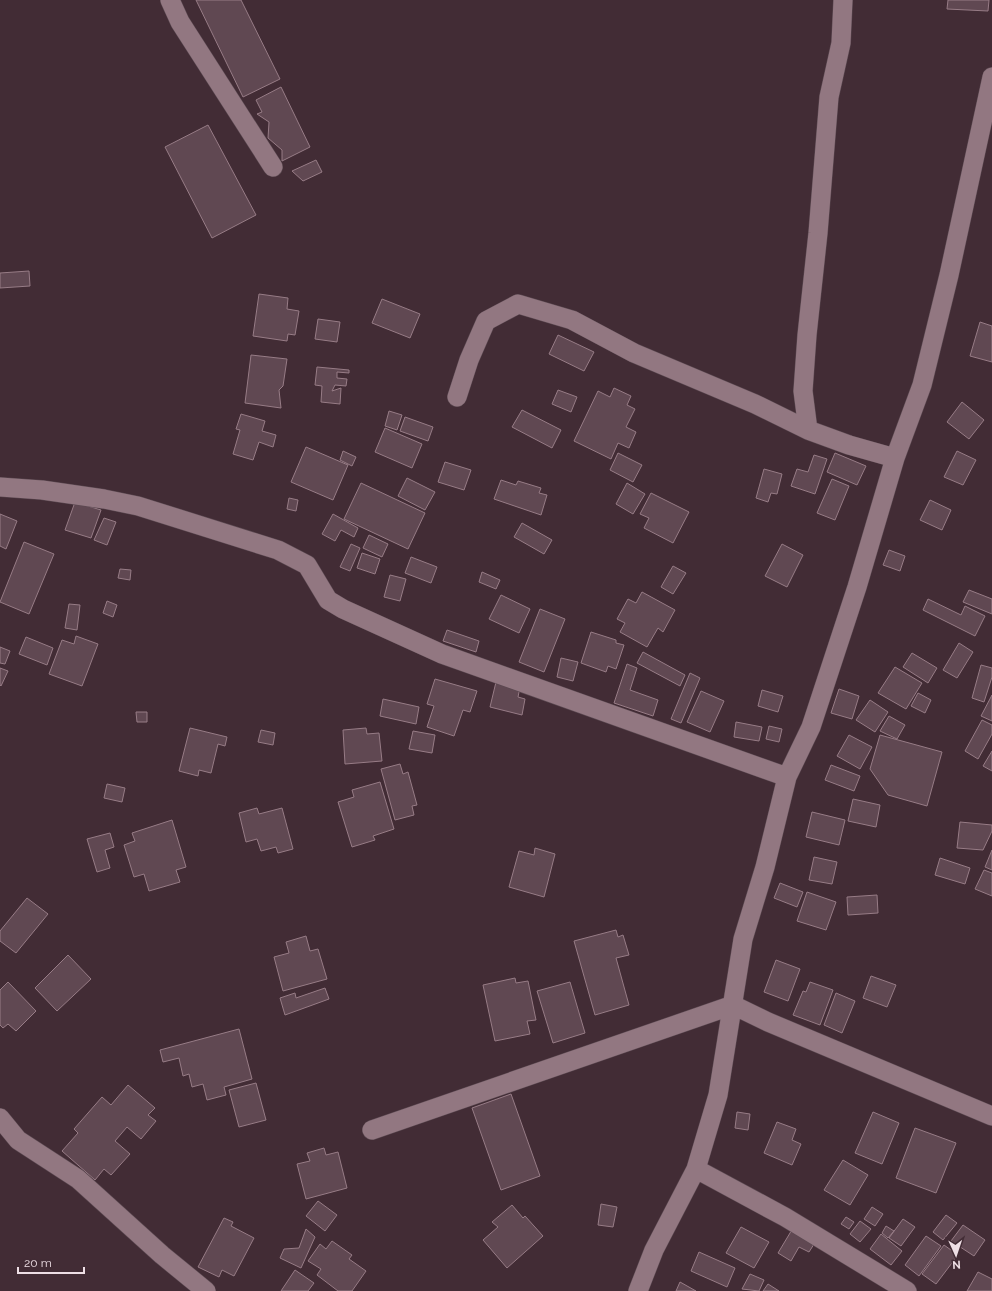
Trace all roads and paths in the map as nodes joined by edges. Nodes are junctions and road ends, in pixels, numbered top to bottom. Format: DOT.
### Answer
graph roads {
  1 [pos="170,0"];
  2 [pos="843,0"];
  3 [pos="992,77"];
  4 [pos="273,166"];
  5 [pos="457,397"];
  6 [pos="808,430"];
  7 [pos="895,458"];
  8 [pos="0,487"];
  9 [pos="787,777"];
  10 [pos="733,1005"];
  11 [pos="992,1116"];
  12 [pos="0,1118"];
  13 [pos="372,1130"];
  14 [pos="696,1169"];
  15 [pos="206,1291"];
  16 [pos="638,1291"];
  17 [pos="907,1291"];
  1 -- 4 [label="street"];
  2 -- 6 [label="street"];
  3 -- 7 [label="street"];
  5 -- 6 [label="street"];
  6 -- 7 [label="street"];
  7 -- 9 [label="street"];
  8 -- 9 [label="street"];
  9 -- 10 [label="street"];
  10 -- 11 [label="street"];
  10 -- 13 [label="street"];
  10 -- 14 [label="street"];
  12 -- 15 [label="street"];
  14 -- 16 [label="street"];
  14 -- 17 [label="street"];
}
